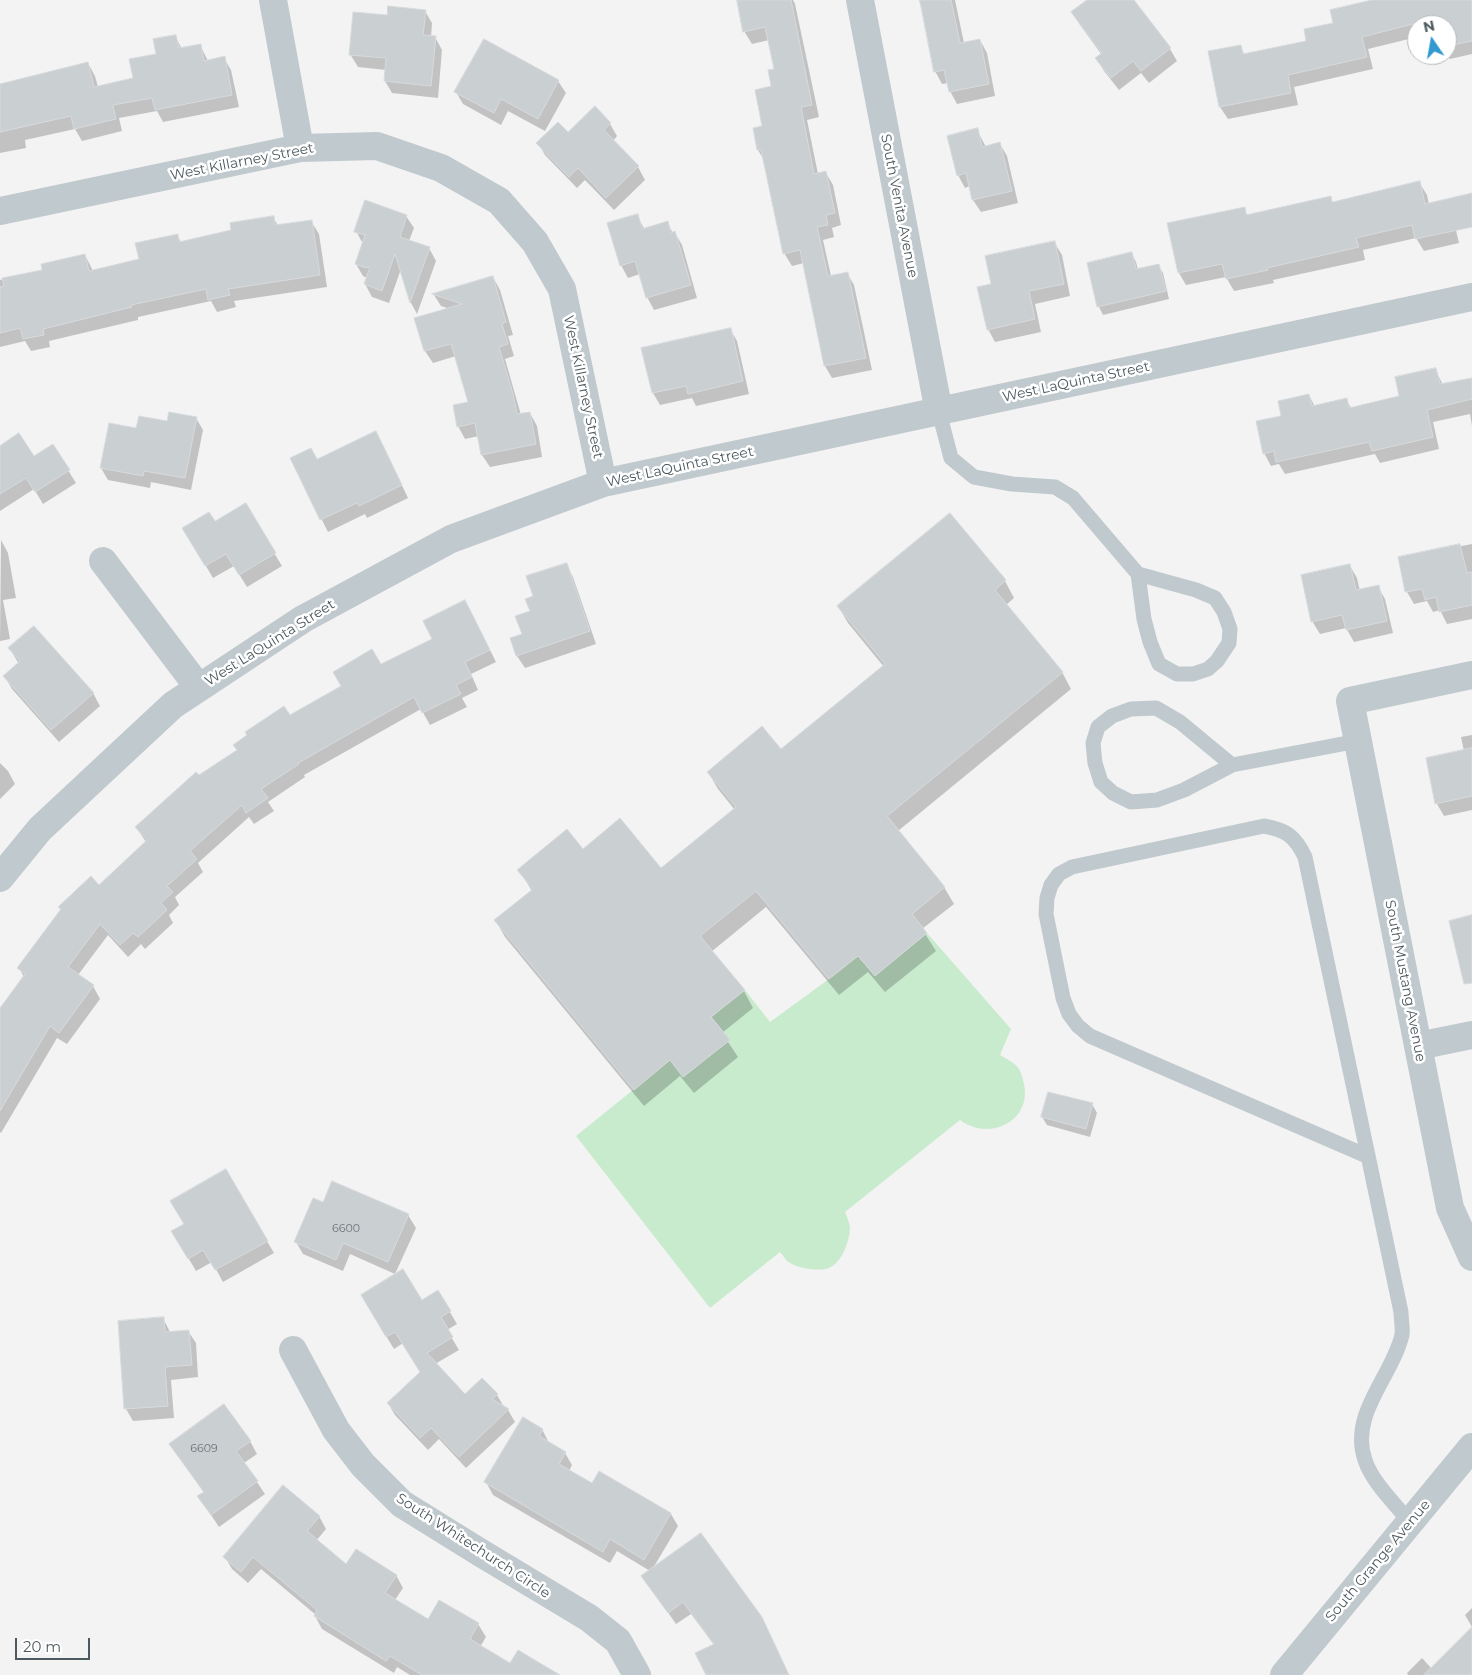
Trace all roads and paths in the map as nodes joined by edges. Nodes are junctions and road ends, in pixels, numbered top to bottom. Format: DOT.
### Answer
graph roads {
  1 [pos="273,0"];
  2 [pos="860,0"];
  3 [pos="300,148"];
  4 [pos="0,211"];
  5 [pos="1472,297"];
  6 [pos="938,412"];
  7 [pos="603,483"];
  8 [pos="103,561"];
  9 [pos="1138,574"];
  10 [pos="1472,675"];
  11 [pos="199,688"];
  12 [pos="1358,741"];
  13 [pos="1232,765"];
  14 [pos="0,878"];
  15 [pos="1472,1034"];
  16 [pos="1418,1046"];
  17 [pos="1367,1156"];
  18 [pos="1472,1258"];
  19 [pos="292,1350"];
  20 [pos="1472,1447"];
  21 [pos="1410,1522"];
  22 [pos="638,1675"];
  23 [pos="1284,1675"];
  1 -- 3 [label="street"];
  2 -- 6 [label="street, South Venita Avenue"];
  3 -- 4 [label="street, West Killarney Street"];
  3 -- 7 [label="street, West Killarney Street"];
  5 -- 6 [label="street, West LaQuinta Street"];
  6 -- 7 [label="street, West LaQuinta Street"];
  6 -- 9 [label="lane"];
  7 -- 11 [label="street, West LaQuinta Street"];
  8 -- 11 [label="street"];
  9 -- 9 [label="lane"];
  10 -- 12 [label="street, South Mustang Avenue"];
  11 -- 14 [label="street, West LaQuinta Street"];
  12 -- 13 [label="lane"];
  12 -- 16 [label="street, South Mustang Avenue"];
  13 -- 13 [label="lane"];
  15 -- 16 [label="street"];
  16 -- 18 [label="street, South Mustang Avenue"];
  17 -- 17 [label="lane"];
  17 -- 21 [label="lane"];
  19 -- 22 [label="street, South Whitechurch Circle"];
  20 -- 21 [label="street, South Grange Avenue"];
  21 -- 23 [label="street, South Grange Avenue"];
}
